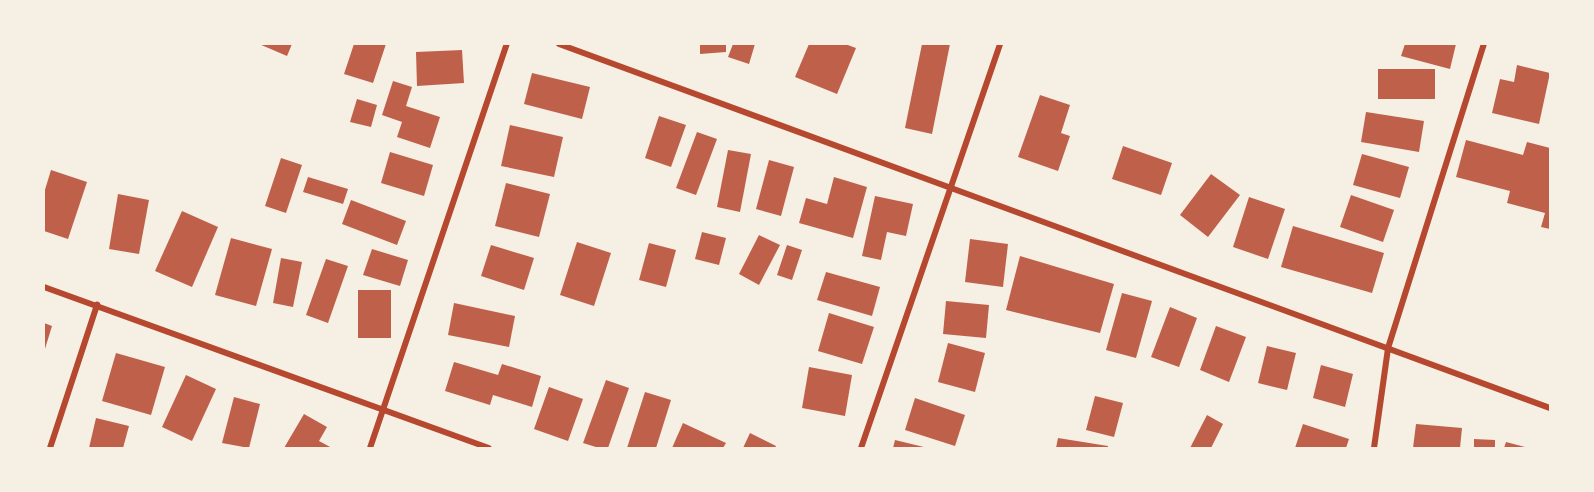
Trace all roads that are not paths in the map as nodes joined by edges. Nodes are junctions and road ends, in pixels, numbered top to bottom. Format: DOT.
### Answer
graph roads {
  1 [pos="507,44"];
  2 [pos="560,44"];
  3 [pos="1000,44"];
  4 [pos="1484,44"];
  5 [pos="951,189"];
  6 [pos="44,287"];
  7 [pos="98,305"];
  8 [pos="1388,348"];
  9 [pos="1551,408"];
  10 [pos="384,411"];
  11 [pos="51,448"];
  12 [pos="370,448"];
  13 [pos="489,448"];
  14 [pos="861,448"];
  15 [pos="1374,448"];
  1 -- 10 [label="street"];
  2 -- 5 [label="street"];
  3 -- 5 [label="street"];
  4 -- 8 [label="street"];
  5 -- 8 [label="street"];
  5 -- 14 [label="street"];
  6 -- 7 [label="street"];
  7 -- 10 [label="street"];
  7 -- 11 [label="street"];
  8 -- 9 [label="street"];
  8 -- 15 [label="street"];
  10 -- 12 [label="street"];
  10 -- 13 [label="street"];
}
